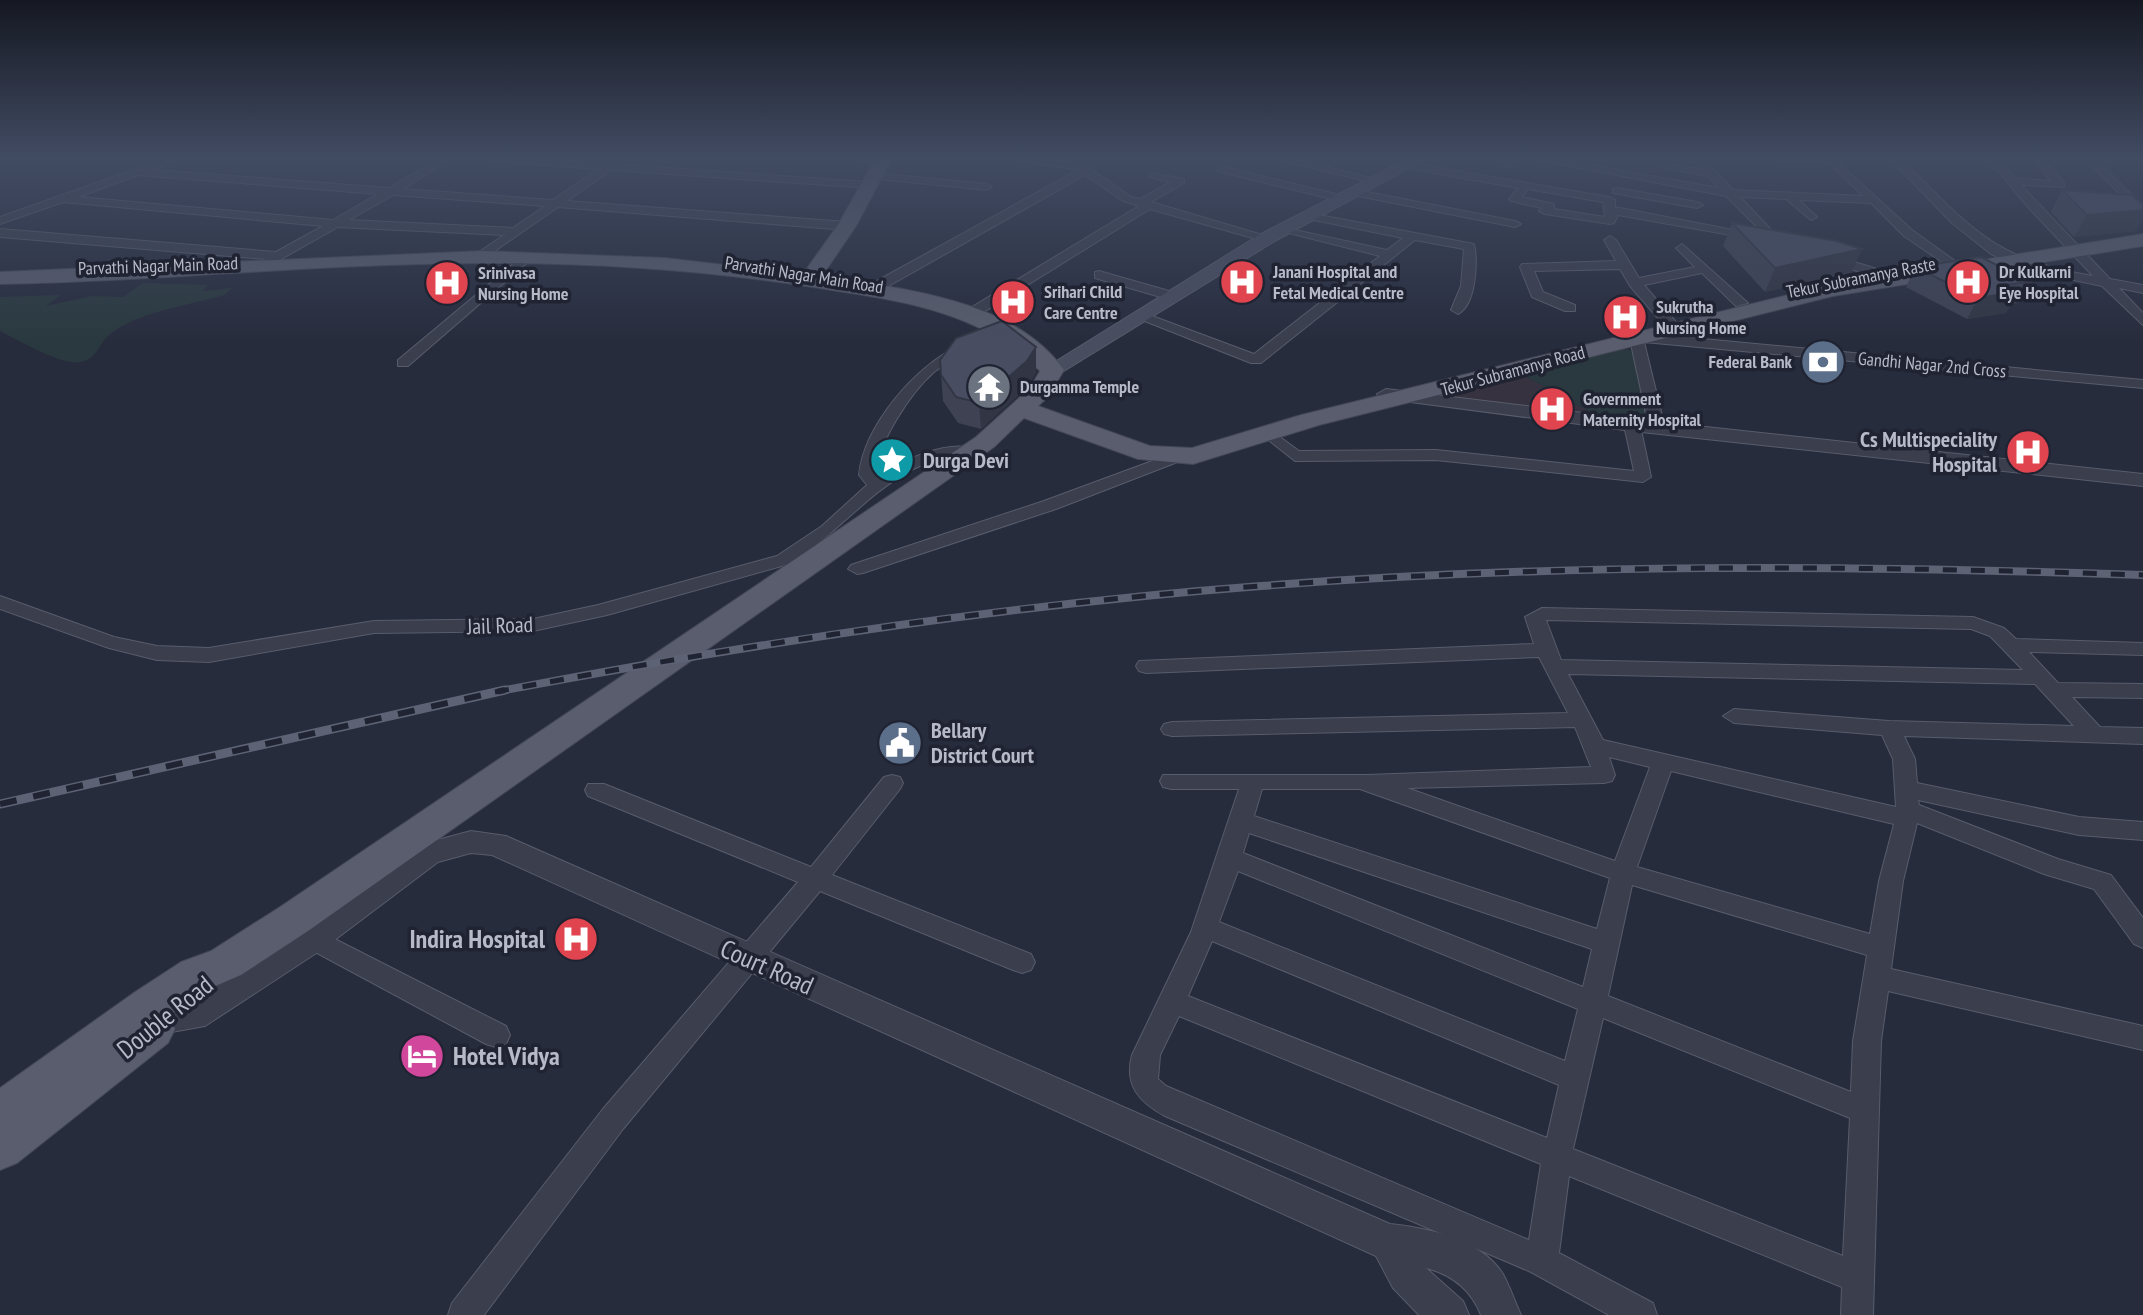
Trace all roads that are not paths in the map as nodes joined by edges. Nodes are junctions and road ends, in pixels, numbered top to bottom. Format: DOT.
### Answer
graph roads {
  1 [pos="292,219"];
  2 [pos="339,219"];
  3 [pos="533,219"];
  4 [pos="763,219"];
  5 [pos="851,219"];
  6 [pos="998,219"];
  7 [pos="1121,219"];
  8 [pos="1200,219"];
  9 [pos="1302,219"];
  10 [pos="1325,219"];
  11 [pos="1423,219"];
  12 [pos="1449,219"];
  13 [pos="1690,219"];
  14 [pos="1752,219"];
  15 [pos="1894,219"];
  16 [pos="1957,219"];
  17 [pos="2049,219"];
  18 [pos="333,223"];
  19 [pos="1421,223"];
  20 [pos="1515,224"];
  21 [pos="847,226"];
  22 [pos="1285,229"];
  23 [pos="1466,230"];
  24 [pos="515,232"];
  25 [pos="0,233"];
  26 [pos="1411,237"];
  27 [pos="2143,237"];
  28 [pos="1267,238"];
  29 [pos="1768,238"];
  30 [pos="1610,240"];
  31 [pos="1783,243"];
  32 [pos="2074,246"];
  33 [pos="1682,248"];
  34 [pos="1812,252"];
  35 [pos="486,253"];
  36 [pos="1391,255"];
  37 [pos="2008,257"];
  38 [pos="524,259"];
  39 [pos="1949,261"];
  40 [pos="268,262"];
  41 [pos="1625,265"];
  42 [pos="1703,269"];
  43 [pos="0,271"];
  44 [pos="1876,273"];
  45 [pos="1099,275"];
  46 [pos="812,277"];
  47 [pos="0,278"];
  48 [pos="2109,282"];
  49 [pos="1635,283"];
  50 [pos="880,285"];
  51 [pos="2143,289"];
  52 [pos="1171,296"];
  53 [pos="1741,303"];
  54 [pos="1570,308"];
  55 [pos="977,310"];
  56 [pos="1458,310"];
  57 [pos="1139,316"];
  58 [pos="2143,321"];
  59 [pos="1672,322"];
  60 [pos="1009,334"];
  61 [pos="1628,334"];
  62 [pos="403,363"];
  63 [pos="1060,366"];
  64 [pos="2143,384"];
  65 [pos="1386,394"];
  66 [pos="1413,397"];
  67 [pos="1013,423"];
  68 [pos="1632,425"];
  69 [pos="1657,428"];
  70 [pos="1269,434"];
  71 [pos="1174,458"];
  72 [pos="2143,480"];
  73 [pos="875,484"];
  74 [pos="857,569"];
  75 [pos="0,602"];
  76 [pos="2011,645"];
  77 [pos="2143,649"];
  78 [pos="1550,659"];
  79 [pos="1146,666"];
  80 [pos="2047,684"];
  81 [pos="2143,691"];
  82 [pos="1734,716"];
  83 [pos="1580,720"];
  84 [pos="1889,728"];
  85 [pos="1172,729"];
  86 [pos="2094,734"];
  87 [pos="2143,737"];
  88 [pos="1595,746"];
  89 [pos="1663,762"];
  90 [pos="1171,781"];
  91 [pos="1361,781"];
  92 [pos="892,783"];
  93 [pos="1252,783"];
  94 [pos="596,790"];
  95 [pos="1907,806"];
  96 [pos="1241,821"];
  97 [pos="2143,831"];
  98 [pos="1231,858"];
  99 [pos="1623,873"];
  100 [pos="816,878"];
  101 [pos="1204,927"];
  102 [pos="2143,937"];
  103 [pos="313,939"];
  104 [pos="1606,943"];
  105 [pos="1881,948"];
  106 [pos="745,959"];
  107 [pos="1022,962"];
  108 [pos="226,963"];
  109 [pos="1877,977"];
  110 [pos="1173,1002"];
  111 [pos="1594,1003"];
  112 [pos="166,1019"];
  113 [pos="496,1035"];
  114 [pos="2143,1038"];
  115 [pos="1575,1078"];
  116 [pos="1865,1111"];
  117 [pos="0,1115"];
  118 [pos="0,1147"];
  119 [pos="1557,1156"];
  120 [pos="1389,1243"];
  121 [pos="1542,1261"];
  122 [pos="1859,1278"];
  123 [pos="464,1315"];
  124 [pos="1449,1315"];
  125 [pos="1501,1315"];
  126 [pos="1641,1315"];
  127 [pos="1857,1315"];
  1 -- 18 [label="street"];
  2 -- 18 [label="street"];
  3 -- 24 [label="street"];
  4 -- 21 [label="street"];
  5 -- 21 [label="main road"];
  6 -- 50 [label="street"];
  7 -- 55 [label="street"];
  8 -- 28 [label="street"];
  9 -- 22 [label="main road"];
  10 -- 26 [label="street"];
  11 -- 19 [label="street"];
  12 -- 23 [label="street"];
  13 -- 29 [label="street"];
  14 -- 29 [label="street"];
  15 -- 39 [label="street"];
  16 -- 37 [label="street"];
  17 -- 32 [label="street"];
  18 -- 24 [label="street"];
  18 -- 40 [label="street"];
  20 -- 23 [label="street"];
  21 -- 46 [label="main road"];
  22 -- 28 [label="main road"];
  22 -- 36 [label="street"];
  23 -- 26 [label="street"];
  23 -- 56 [label="street"];
  24 -- 35 [label="street"];
  25 -- 40 [label="street"];
  26 -- 36 [label="street"];
  27 -- 32 [label="main road, Tekur Subramanya Road"];
  28 -- 52 [label="main road"];
  29 -- 31 [label="street"];
  30 -- 41 [label="street"];
  32 -- 37 [label="main road, Tekur Subramanya Road"];
  32 -- 48 [label="street"];
  33 -- 42 [label="street"];
  34 -- 44 [label="street"];
  35 -- 40 [label="main road, Parvathi Nagar Main Road"];
  35 -- 46 [label="main road, Parvathi Nagar Main Road"];
  36 -- 57 [label="street"];
  37 -- 39 [label="main road, Tekur Subramanya Raste"];
  37 -- 48 [label="street"];
  37 -- 59 [label="main road, Tekur Subramanya Road"];
  38 -- 40 [label="main road, Parvathi Nagar Main Road"];
  38 -- 46 [label="main road, Parvathi Nagar Main Road"];
  38 -- 62 [label="street"];
  39 -- 44 [label="main road, Tekur Subramanya Raste"];
  40 -- 43 [label="main road, Parvathi Nagar Main Road"];
  40 -- 47 [label="main road, Parvathi Nagar Main Road"];
  41 -- 49 [label="street"];
  41 -- 54 [label="street"];
  42 -- 49 [label="street"];
  42 -- 53 [label="street"];
  44 -- 53 [label="main road, Tekur Subramanya Raste"];
  45 -- 52 [label="street"];
  46 -- 50 [label="main road, Parvathi Nagar Main Road"];
  46 -- 60 [label="main road"];
  48 -- 51 [label="street"];
  48 -- 58 [label="street"];
  49 -- 59 [label="street"];
  50 -- 55 [label="main road, Parvathi Nagar Main Road"];
  52 -- 57 [label="main road"];
  53 -- 59 [label="main road, Tekur Subramanya Raste"];
  55 -- 63 [label="main road, Parvathi Nagar Main Road"];
  57 -- 63 [label="main road"];
  59 -- 61 [label="main road, Tekur Subramanya Road"];
  60 -- 63 [label="main road"];
  60 -- 73 [label="street"];
  61 -- 64 [label="street, Gandhi Nagar 2nd Cross"];
  61 -- 65 [label="main road, Tekur Subramanya Road"];
  61 -- 66 [label="main road, Tekur Subramanya Road"];
  61 -- 69 [label="street"];
  63 -- 67 [label="main road"];
  65 -- 66 [label="street"];
  65 -- 67 [label="main road, Tekur Subramanya Road"];
  66 -- 68 [label="street"];
  66 -- 70 [label="main road, Tekur Subramanya Road"];
  67 -- 71 [label="main road, Tekur Subramanya Road"];
  67 -- 73 [label="street, Jail Road"];
  67 -- 108 [label="main road"];
  68 -- 69 [label="street"];
  68 -- 70 [label="street"];
  69 -- 72 [label="street"];
  70 -- 71 [label="main road, Tekur Subramanya Road"];
  71 -- 74 [label="street"];
  73 -- 75 [label="street, Jail Road"];
  76 -- 77 [label="street"];
  76 -- 78 [label="street"];
  76 -- 80 [label="street"];
  78 -- 79 [label="street"];
  78 -- 80 [label="street"];
  78 -- 83 [label="street"];
  80 -- 81 [label="street"];
  80 -- 86 [label="street"];
  82 -- 84 [label="street"];
  83 -- 85 [label="street"];
  83 -- 88 [label="street"];
  84 -- 86 [label="street"];
  84 -- 95 [label="street"];
  86 -- 87 [label="street"];
  88 -- 89 [label="street"];
  88 -- 91 [label="street"];
  89 -- 95 [label="street"];
  89 -- 99 [label="street"];
  90 -- 93 [label="street"];
  91 -- 93 [label="street"];
  91 -- 99 [label="street"];
  92 -- 100 [label="street"];
  93 -- 96 [label="street"];
  94 -- 100 [label="street"];
  95 -- 97 [label="street"];
  95 -- 102 [label="street"];
  95 -- 105 [label="street"];
  96 -- 98 [label="street"];
  96 -- 104 [label="street"];
  98 -- 101 [label="street"];
  98 -- 111 [label="street"];
  99 -- 104 [label="street"];
  99 -- 105 [label="street"];
  100 -- 106 [label="street"];
  100 -- 107 [label="street"];
  101 -- 110 [label="street"];
  101 -- 115 [label="street"];
  103 -- 106 [label="street, Court Road"];
  103 -- 112 [label="street, Court Road"];
  103 -- 113 [label="street"];
  104 -- 111 [label="street"];
  105 -- 109 [label="street"];
  106 -- 120 [label="street, Court Road"];
  106 -- 123 [label="street"];
  108 -- 112 [label="main road, Double Road"];
  108 -- 117 [label="main road, Double Road"];
  109 -- 114 [label="street"];
  109 -- 116 [label="street"];
  110 -- 119 [label="street"];
  110 -- 121 [label="street"];
  111 -- 115 [label="street"];
  111 -- 116 [label="street"];
  112 -- 118 [label="main road, Double Road"];
  115 -- 119 [label="street"];
  116 -- 122 [label="street"];
  119 -- 121 [label="street"];
  119 -- 122 [label="street"];
  120 -- 124 [label="street"];
  120 -- 125 [label="street, Court Road"];
  121 -- 126 [label="street"];
  122 -- 127 [label="street"];
}
